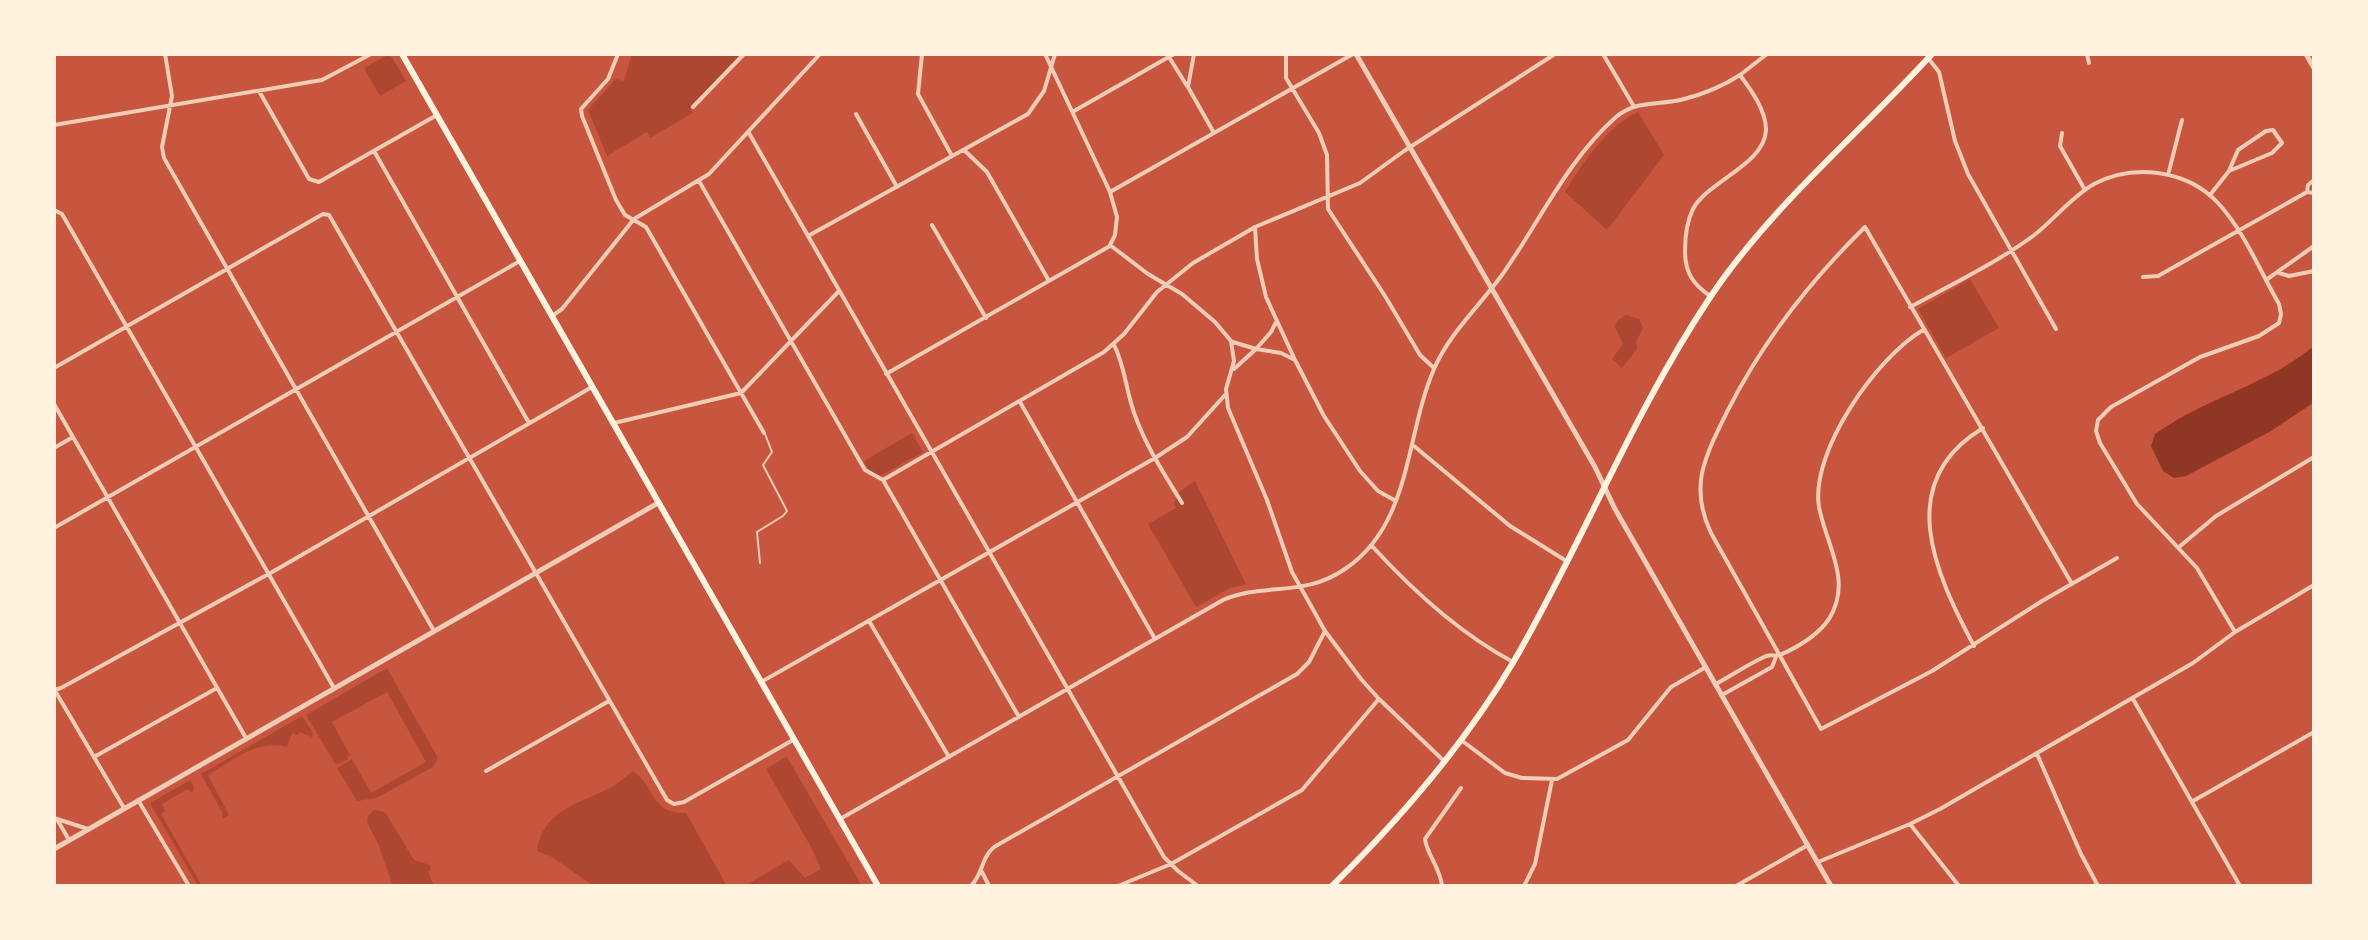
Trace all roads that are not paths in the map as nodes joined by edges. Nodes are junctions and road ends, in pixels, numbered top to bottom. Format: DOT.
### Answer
graph roads {
  1 [pos="165,54"];
  2 [pos="371,54"];
  3 [pos="402,54"];
  4 [pos="618,54"];
  5 [pos="744,54"];
  6 [pos="820,54"];
  7 [pos="922,54"];
  8 [pos="1045,54"];
  9 [pos="1055,54"];
  10 [pos="1194,54"];
  11 [pos="1286,54"];
  12 [pos="1355,54"];
  13 [pos="1555,54"];
  14 [pos="1603,54"];
  15 [pos="1767,54"];
  16 [pos="2087,54"];
  17 [pos="2306,54"];
  18 [pos="1172,56"];
  19 [pos="1930,56"];
  20 [pos="2089,63"];
  21 [pos="1052,67"];
  22 [pos="2314,68"];
  23 [pos="1740,75"];
  24 [pos="1188,87"];
  25 [pos="1293,89"];
  26 [pos="259,91"];
  27 [pos="1633,105"];
  28 [pos="170,106"];
  29 [pos="693,107"];
  30 [pos="1074,111"];
  31 [pos="856,114"];
  32 [pos="437,115"];
  33 [pos="2182,120"];
  34 [pos="54,125"];
  35 [pos="749,133"];
  36 [pos="1214,133"];
  37 [pos="2062,133"];
  38 [pos="1410,148"];
  39 [pos="964,150"];
  40 [pos="374,151"];
  41 [pos="952,156"];
  42 [pos="2229,171"];
  43 [pos="2168,175"];
  44 [pos="2314,180"];
  45 [pos="699,181"];
  46 [pos="897,187"];
  47 [pos="2085,190"];
  48 [pos="1110,192"];
  49 [pos="2307,192"];
  50 [pos="2314,193"];
  51 [pos="2210,195"];
  52 [pos="1328,197"];
  53 [pos="54,210"];
  54 [pos="634,219"];
  55 [pos="932,225"];
  56 [pos="1255,227"];
  57 [pos="2237,231"];
  58 [pos="808,236"];
  59 [pos="1110,245"];
  60 [pos="2314,246"];
  61 [pos="2010,250"];
  62 [pos="520,261"];
  63 [pos="227,269"];
  64 [pos="2314,271"];
  65 [pos="2279,273"];
  66 [pos="2143,277"];
  67 [pos="2266,280"];
  68 [pos="1050,282"];
  69 [pos="1165,284"];
  70 [pos="1492,289"];
  71 [pos="839,291"];
  72 [pos="1710,296"];
  73 [pos="457,297"];
  74 [pos="1910,307"];
  75 [pos="552,316"];
  76 [pos="986,318"];
  77 [pos="1276,322"];
  78 [pos="127,327"];
  79 [pos="2056,329"];
  80 [pos="1923,330"];
  81 [pos="397,332"];
  82 [pos="791,341"];
  83 [pos="1231,341"];
  84 [pos="1114,345"];
  85 [pos="1256,349"];
  86 [pos="1295,360"];
  87 [pos="54,368"];
  88 [pos="1435,368"];
  89 [pos="1233,371"];
  90 [pos="886,374"];
  91 [pos="592,387"];
  92 [pos="296,389"];
  93 [pos="741,393"];
  94 [pos="1225,395"];
  95 [pos="1020,402"];
  96 [pos="54,404"];
  97 [pos="529,423"];
  98 [pos="614,423"];
  99 [pos="1983,428"];
  100 [pos="764,433"];
  101 [pos="73,437"];
  102 [pos="1414,446"];
  103 [pos="196,447"];
  104 [pos="54,448"];
  105 [pos="932,451"];
  106 [pos="2314,457"];
  107 [pos="469,458"];
  108 [pos="1155,458"];
  109 [pos="883,480"];
  110 [pos="1605,488"];
  111 [pos="108,498"];
  112 [pos="1396,501"];
  113 [pos="1077,502"];
  114 [pos="658,503"];
  115 [pos="1182,503"];
  116 [pos="369,515"];
  117 [pos="54,528"];
  118 [pos="1372,546"];
  119 [pos="2179,547"];
  120 [pos="990,551"];
  121 [pos="2117,558"];
  122 [pos="1568,562"];
  123 [pos="760,563"];
  124 [pos="269,573"];
  125 [pos="535,573"];
  126 [pos="940,581"];
  127 [pos="2072,584"];
  128 [pos="2314,585"];
  129 [pos="1301,588"];
  130 [pos="869,621"];
  131 [pos="179,622"];
  132 [pos="434,631"];
  133 [pos="1325,631"];
  134 [pos="2235,632"];
  135 [pos="1155,639"];
  136 [pos="1974,646"];
  137 [pos="1778,656"];
  138 [pos="1513,662"];
  139 [pos="1706,667"];
  140 [pos="761,682"];
  141 [pos="1716,684"];
  142 [pos="217,688"];
  143 [pos="334,688"];
  144 [pos="1068,689"];
  145 [pos="54,690"];
  146 [pos="1722,695"];
  147 [pos="1379,699"];
  148 [pos="2133,699"];
  149 [pos="609,701"];
  150 [pos="1019,717"];
  151 [pos="2314,732"];
  152 [pos="246,739"];
  153 [pos="793,740"];
  154 [pos="1461,740"];
  155 [pos="2037,754"];
  156 [pos="94,757"];
  157 [pos="949,757"];
  158 [pos="1445,761"];
  159 [pos="486,771"];
  160 [pos="1119,775"];
  161 [pos="1552,780"];
  162 [pos="1461,788"];
  163 [pos="138,800"];
  164 [pos="2193,801"];
  165 [pos="124,808"];
  166 [pos="55,819"];
  167 [pos="840,819"];
  168 [pos="1910,824"];
  169 [pos="88,829"];
  170 [pos="69,840"];
  171 [pos="1808,845"];
  172 [pos="54,849"];
  173 [pos="1818,862"];
  174 [pos="1171,864"];
  175 [pos="982,872"];
  176 [pos="188,886"];
  177 [pos="878,886"];
  178 [pos="971,886"];
  179 [pos="989,886"];
  180 [pos="1118,886"];
  181 [pos="1198,886"];
  182 [pos="1332,886"];
  183 [pos="1442,886"];
  184 [pos="1524,886"];
  185 [pos="1736,886"];
  186 [pos="1831,886"];
  187 [pos="1959,886"];
  188 [pos="2098,886"];
  189 [pos="2240,886"];
  1 -- 28 [label="street"];
  2 -- 26 [label="street"];
  3 -- 32 [label="main road"];
  4 -- 54 [label="street"];
  5 -- 29 [label="street"];
  6 -- 35 [label="street"];
  7 -- 41 [label="street"];
  8 -- 21 [label="street"];
  9 -- 21 [label="street"];
  10 -- 24 [label="street"];
  11 -- 25 [label="street"];
  12 -- 25 [label="street"];
  12 -- 38 [label="street"];
  13 -- 38 [label="street"];
  14 -- 27 [label="street"];
  15 -- 23 [label="street"];
  16 -- 20 [label="street"];
  17 -- 22 [label="street"];
  18 -- 24 [label="street"];
  18 -- 30 [label="street"];
  19 -- 61 [label="street"];
  19 -- 72 [label="main road"];
  21 -- 30 [label="street"];
  21 -- 39 [label="street"];
  23 -- 27 [label="street"];
  23 -- 72 [label="street"];
  24 -- 36 [label="street"];
  25 -- 36 [label="street"];
  25 -- 52 [label="street"];
  26 -- 28 [label="street"];
  26 -- 40 [label="street"];
  27 -- 70 [label="street"];
  28 -- 34 [label="street"];
  28 -- 63 [label="street"];
  30 -- 48 [label="street"];
  31 -- 46 [label="street"];
  32 -- 40 [label="street"];
  32 -- 62 [label="main road"];
  33 -- 43 [label="street"];
  35 -- 45 [label="street"];
  35 -- 58 [label="street"];
  36 -- 48 [label="street"];
  37 -- 47 [label="street"];
  38 -- 52 [label="street"];
  38 -- 70 [label="street"];
  39 -- 41 [label="street"];
  39 -- 68 [label="street"];
  40 -- 73 [label="street"];
  41 -- 46 [label="street"];
  42 -- 42 [label="street"];
  42 -- 51 [label="street"];
  43 -- 47 [label="street"];
  43 -- 51 [label="street"];
  44 -- 49 [label="street"];
  45 -- 54 [label="street"];
  45 -- 82 [label="street"];
  46 -- 58 [label="street"];
  47 -- 61 [label="street"];
  48 -- 59 [label="street"];
  49 -- 50 [label="street"];
  49 -- 57 [label="street"];
  51 -- 57 [label="street"];
  52 -- 56 [label="street"];
  52 -- 88 [label="street"];
  53 -- 78 [label="street"];
  54 -- 75 [label="street"];
  54 -- 93 [label="street"];
  55 -- 76 [label="street"];
  56 -- 69 [label="street"];
  56 -- 77 [label="street"];
  57 -- 66 [label="street"];
  57 -- 67 [label="street"];
  58 -- 71 [label="street"];
  59 -- 68 [label="street"];
  59 -- 69 [label="street"];
  60 -- 65 [label="street"];
  61 -- 74 [label="street"];
  61 -- 79 [label="street"];
  62 -- 73 [label="street"];
  62 -- 75 [label="main road"];
  63 -- 78 [label="street"];
  63 -- 81 [label="street"];
  63 -- 92 [label="street"];
  64 -- 65 [label="street"];
  65 -- 67 [label="street"];
  67 -- 119 [label="street"];
  68 -- 76 [label="street"];
  69 -- 83 [label="street"];
  69 -- 84 [label="street"];
  70 -- 88 [label="street"];
  70 -- 110 [label="street"];
  71 -- 82 [label="street"];
  71 -- 90 [label="street"];
  72 -- 110 [label="main road"];
  73 -- 81 [label="street"];
  73 -- 97 [label="street"];
  74 -- 80 [label="street"];
  74 -- 137 [label="street"];
  75 -- 91 [label="main road"];
  76 -- 90 [label="street"];
  77 -- 85 [label="street"];
  77 -- 86 [label="street"];
  78 -- 87 [label="street"];
  78 -- 103 [label="street"];
  80 -- 99 [label="street"];
  80 -- 137 [label="street"];
  81 -- 92 [label="street"];
  81 -- 107 [label="street"];
  82 -- 93 [label="street"];
  82 -- 109 [label="street"];
  83 -- 85 [label="street"];
  83 -- 89 [label="street"];
  84 -- 95 [label="street"];
  84 -- 108 [label="street"];
  85 -- 86 [label="street"];
  85 -- 89 [label="street"];
  86 -- 112 [label="street"];
  88 -- 102 [label="street"];
  89 -- 94 [label="street"];
  90 -- 105 [label="street"];
  91 -- 97 [label="street"];
  91 -- 98 [label="main road"];
  92 -- 103 [label="street"];
  92 -- 116 [label="street"];
  93 -- 98 [label="street"];
  93 -- 100 [label="street"];
  94 -- 108 [label="street"];
  94 -- 129 [label="street"];
  95 -- 105 [label="street"];
  95 -- 113 [label="street"];
  96 -- 101 [label="street"];
  97 -- 107 [label="street"];
  98 -- 114 [label="main road"];
  99 -- 127 [label="street"];
  99 -- 136 [label="street"];
  100 -- 123 [label="lane"];
  101 -- 104 [label="street"];
  101 -- 111 [label="street"];
  102 -- 112 [label="street"];
  102 -- 122 [label="street"];
  103 -- 111 [label="street"];
  103 -- 124 [label="street"];
  105 -- 109 [label="street"];
  105 -- 120 [label="street"];
  106 -- 119 [label="street"];
  107 -- 116 [label="street"];
  107 -- 125 [label="street"];
  108 -- 113 [label="street"];
  108 -- 115 [label="street"];
  109 -- 126 [label="street"];
  110 -- 122 [label="main road"];
  110 -- 139 [label="street"];
  111 -- 117 [label="street"];
  111 -- 131 [label="street"];
  112 -- 118 [label="street"];
  113 -- 120 [label="street"];
  113 -- 135 [label="street"];
  114 -- 125 [label="street"];
  114 -- 140 [label="main road"];
  116 -- 124 [label="street"];
  116 -- 132 [label="street"];
  118 -- 129 [label="street"];
  118 -- 138 [label="street"];
  119 -- 134 [label="street"];
  120 -- 126 [label="street"];
  120 -- 144 [label="street"];
  121 -- 127 [label="street"];
  122 -- 138 [label="main road"];
  124 -- 131 [label="street"];
  124 -- 143 [label="street"];
  125 -- 132 [label="street"];
  125 -- 149 [label="street"];
  126 -- 130 [label="street"];
  126 -- 150 [label="street"];
  127 -- 136 [label="street"];
  128 -- 134 [label="street"];
  129 -- 133 [label="street"];
  129 -- 135 [label="street"];
  130 -- 140 [label="street"];
  130 -- 157 [label="street"];
  131 -- 142 [label="street"];
  131 -- 145 [label="street"];
  132 -- 143 [label="street"];
  133 -- 147 [label="street"];
  133 -- 160 [label="street"];
  134 -- 148 [label="street"];
  135 -- 144 [label="street"];
  136 -- 137 [label="street"];
  137 -- 141 [label="street"];
  137 -- 146 [label="street"];
  138 -- 154 [label="main road"];
  139 -- 141 [label="street"];
  139 -- 161 [label="street"];
  140 -- 153 [label="main road"];
  141 -- 146 [label="street"];
  142 -- 152 [label="street"];
  142 -- 156 [label="street"];
  143 -- 152 [label="street"];
  144 -- 150 [label="street"];
  144 -- 160 [label="street"];
  145 -- 156 [label="street"];
  146 -- 171 [label="street"];
  147 -- 158 [label="street"];
  147 -- 174 [label="street"];
  148 -- 155 [label="street"];
  148 -- 164 [label="street"];
  149 -- 153 [label="street"];
  149 -- 159 [label="street"];
  150 -- 157 [label="street"];
  151 -- 164 [label="street"];
  152 -- 163 [label="street"];
  153 -- 167 [label="main road"];
  154 -- 158 [label="main road"];
  154 -- 161 [label="street"];
  155 -- 168 [label="street"];
  155 -- 188 [label="street"];
  156 -- 165 [label="street"];
  157 -- 167 [label="street"];
  158 -- 182 [label="main road"];
  160 -- 174 [label="street"];
  160 -- 175 [label="street"];
  161 -- 184 [label="street"];
  162 -- 183 [label="street"];
  163 -- 165 [label="street"];
  163 -- 176 [label="street"];
  164 -- 189 [label="street"];
  165 -- 169 [label="street"];
  166 -- 169 [label="street"];
  166 -- 170 [label="street"];
  167 -- 177 [label="main road"];
  168 -- 173 [label="street"];
  168 -- 187 [label="street"];
  169 -- 170 [label="street"];
  170 -- 172 [label="street"];
  171 -- 173 [label="street"];
  171 -- 185 [label="street"];
  173 -- 186 [label="street"];
  174 -- 180 [label="street"];
  174 -- 181 [label="street"];
  175 -- 178 [label="street"];
  175 -- 179 [label="street"];
}
